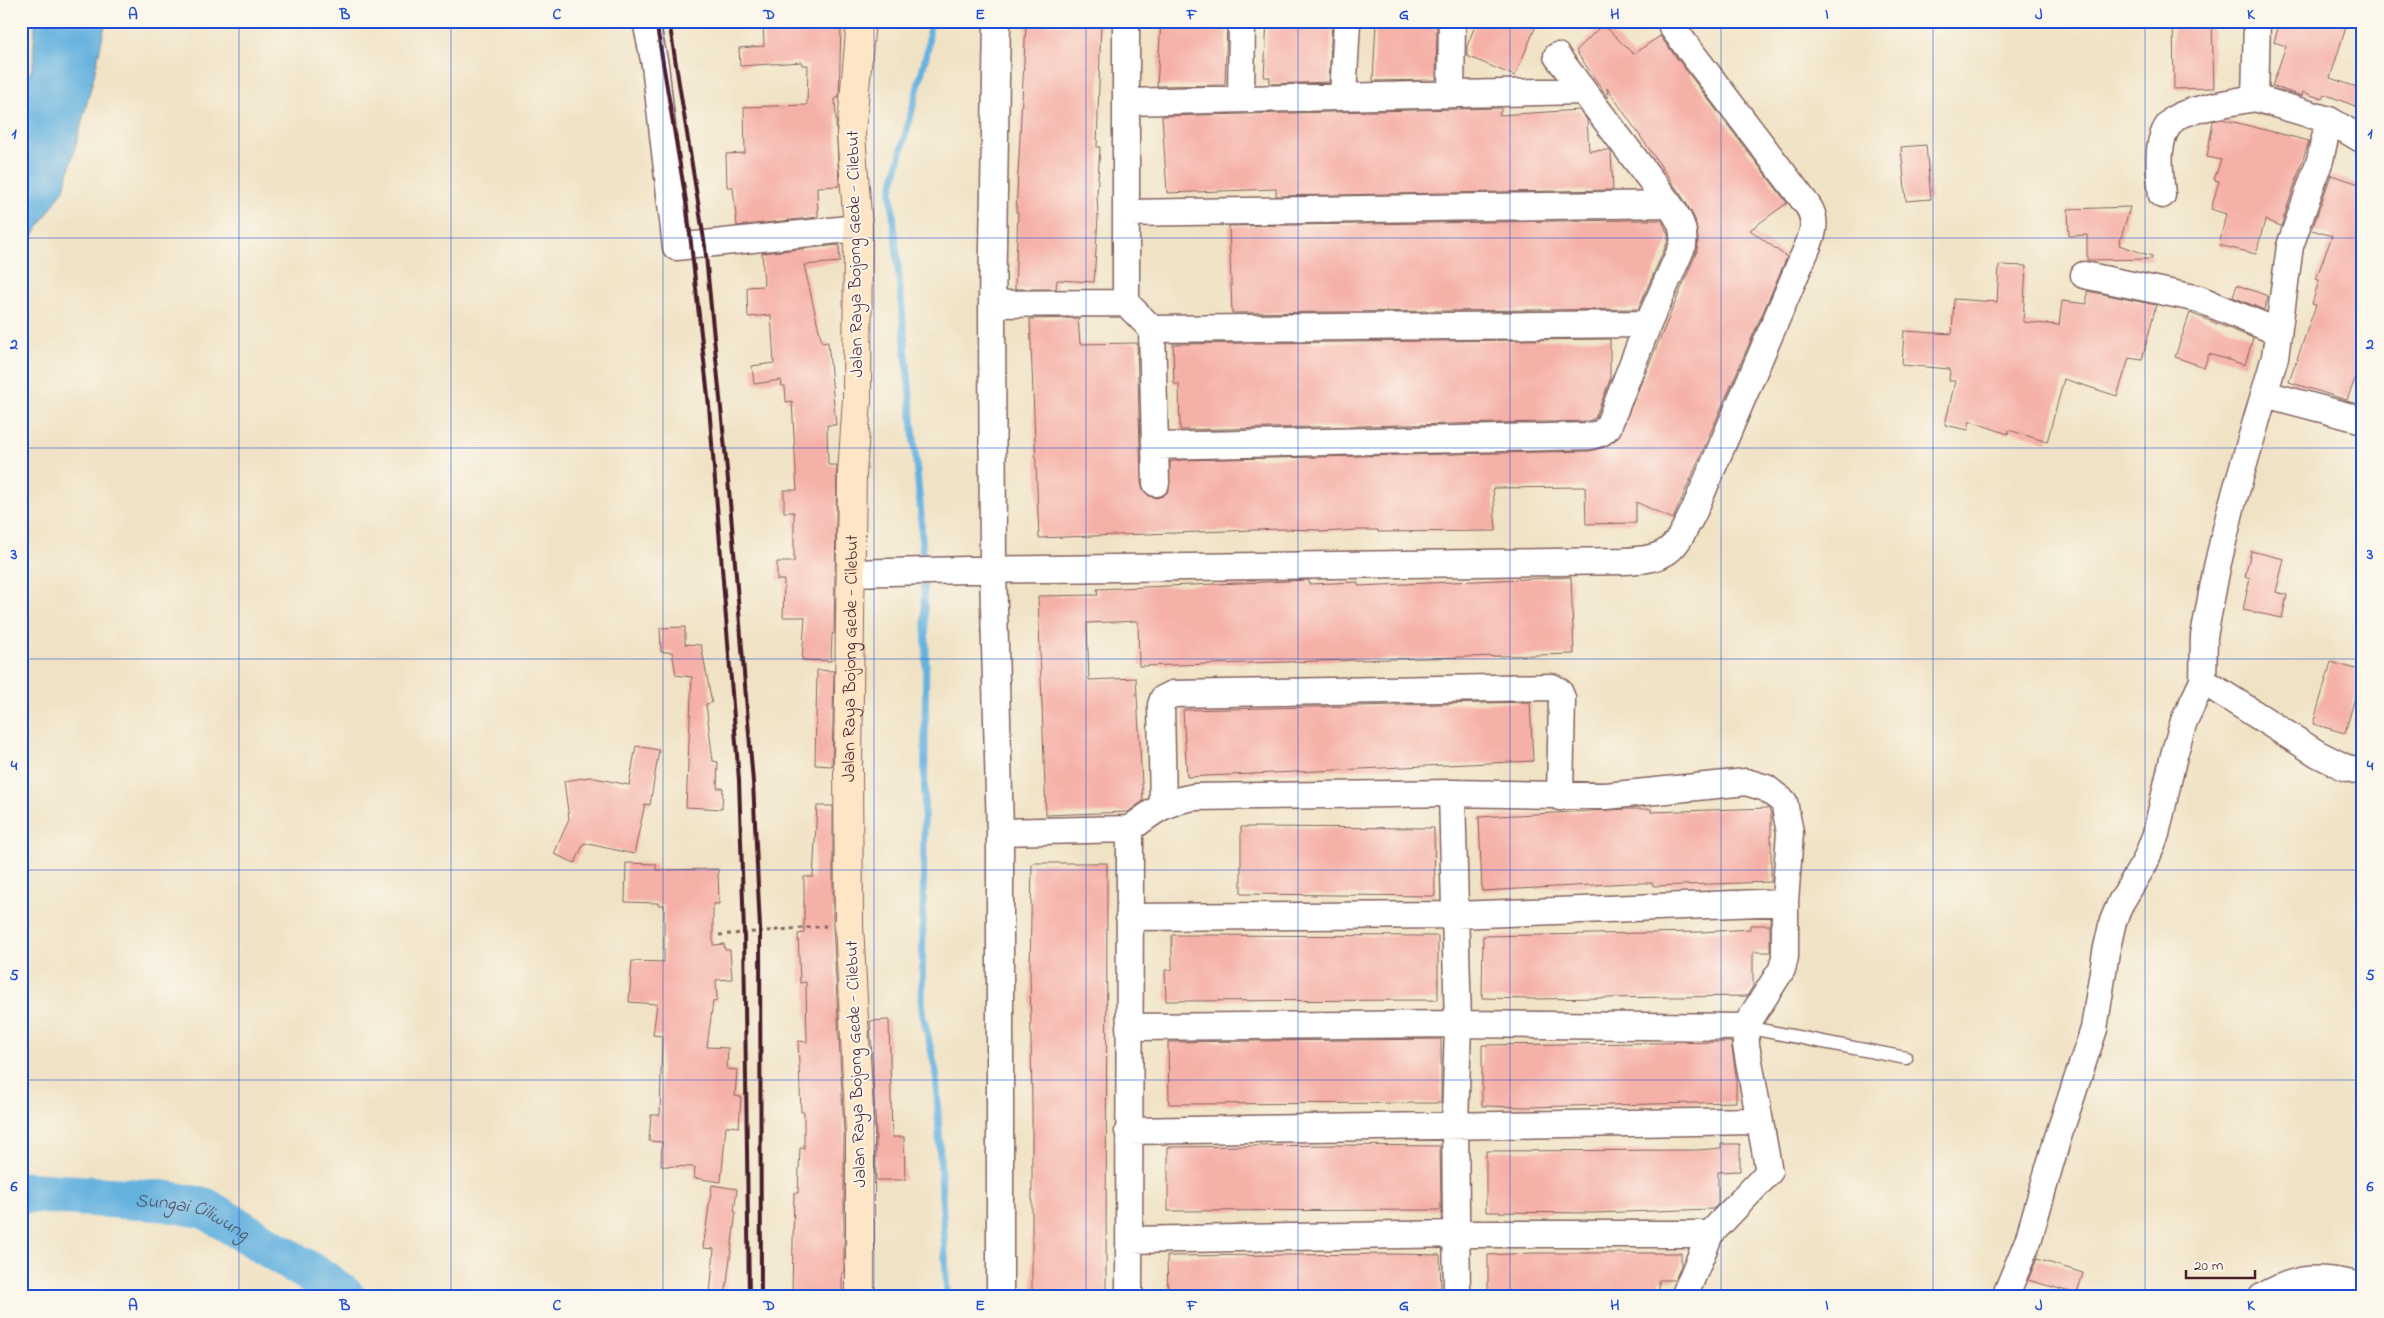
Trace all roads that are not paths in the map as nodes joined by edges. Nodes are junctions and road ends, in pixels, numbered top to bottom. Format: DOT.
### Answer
graph roads {
  1 [pos="646,21"];
  2 [pos="861,21"];
  3 [pos="997,21"];
  4 [pos="1126,21"];
  5 [pos="1242,21"];
  6 [pos="1347,21"];
  7 [pos="1452,21"];
  8 [pos="2257,21"];
  9 [pos="1672,27"];
  10 [pos="1557,56"];
  11 [pos="1582,91"];
  12 [pos="1450,94"];
  13 [pos="1344,97"];
  14 [pos="2255,98"];
  15 [pos="1241,99"];
  16 [pos="1126,102"];
  17 [pos="2329,120"];
  18 [pos="2363,140"];
  19 [pos="2162,195"];
  20 [pos="1669,204"];
  21 [pos="1126,213"];
  22 [pos="858,228"];
  23 [pos="2084,275"];
  24 [pos="1126,303"];
  25 [pos="992,304"];
  26 [pos="1648,324"];
  27 [pos="1152,329"];
  28 [pos="2278,332"];
  29 [pos="2265,394"];
  30 [pos="2363,420"];
  31 [pos="1155,446"];
  32 [pos="1156,483"];
  33 [pos="993,570"];
  34 [pos="851,573"];
  35 [pos="2203,682"];
  36 [pos="2363,772"];
  37 [pos="1452,793"];
  38 [pos="1560,797"];
  39 [pos="1162,805"];
  40 [pos="1130,829"];
  41 [pos="1000,832"];
  42 [pos="1785,902"];
  43 [pos="1456,915"];
  44 [pos="1130,917"];
  45 [pos="1458,1024"];
  46 [pos="1129,1027"];
  47 [pos="1745,1027"];
  48 [pos="1906,1058"];
  49 [pos="1759,1121"];
  50 [pos="1456,1125"];
  51 [pos="1128,1131"];
  52 [pos="1457,1234"];
  53 [pos="1710,1234"];
  54 [pos="1129,1240"];
  55 [pos="2363,1286"];
  56 [pos="860,1297"];
  57 [pos="1000,1297"];
  58 [pos="1129,1297"];
  59 [pos="1457,1297"];
  60 [pos="1684,1297"];
  61 [pos="2005,1297"];
  62 [pos="2262,1297"];
  1 -- 22 [label="street"];
  2 -- 22 [label="main road, Jalan Raya Bojong Gede - Cilebut"];
  3 -- 25 [label="street"];
  4 -- 16 [label="street"];
  5 -- 15 [label="street"];
  6 -- 13 [label="street"];
  7 -- 12 [label="street"];
  8 -- 14 [label="street"];
  9 -- 33 [label="street"];
  10 -- 11 [label="street"];
  11 -- 12 [label="street"];
  11 -- 20 [label="street"];
  12 -- 13 [label="street"];
  13 -- 15 [label="street"];
  14 -- 17 [label="street"];
  14 -- 19 [label="street"];
  15 -- 16 [label="street"];
  16 -- 21 [label="street"];
  17 -- 18 [label="street"];
  17 -- 28 [label="street"];
  20 -- 21 [label="street"];
  20 -- 26 [label="street"];
  21 -- 24 [label="street"];
  22 -- 34 [label="main road, Jalan Raya Bojong Gede - Cilebut"];
  23 -- 28 [label="street"];
  24 -- 25 [label="street"];
  24 -- 27 [label="street"];
  25 -- 33 [label="street"];
  26 -- 27 [label="street"];
  26 -- 31 [label="street"];
  27 -- 31 [label="street"];
  28 -- 29 [label="street"];
  29 -- 30 [label="street"];
  29 -- 35 [label="street"];
  31 -- 32 [label="street"];
  33 -- 34 [label="street"];
  33 -- 41 [label="street"];
  34 -- 56 [label="main road, Jalan Raya Bojong Gede - Cilebut"];
  35 -- 36 [label="street"];
  35 -- 61 [label="street"];
  37 -- 38 [label="street"];
  37 -- 39 [label="street"];
  37 -- 43 [label="street"];
  38 -- 39 [label="street"];
  38 -- 42 [label="street"];
  39 -- 40 [label="street"];
  40 -- 41 [label="street"];
  40 -- 44 [label="street"];
  41 -- 57 [label="street"];
  42 -- 43 [label="street"];
  42 -- 47 [label="street"];
  43 -- 44 [label="street"];
  43 -- 45 [label="street"];
  44 -- 46 [label="street"];
  45 -- 46 [label="street"];
  45 -- 47 [label="street"];
  45 -- 50 [label="street"];
  46 -- 51 [label="street"];
  47 -- 48 [label="lane"];
  47 -- 49 [label="street"];
  49 -- 50 [label="street"];
  49 -- 53 [label="street"];
  50 -- 51 [label="street"];
  50 -- 52 [label="street"];
  51 -- 54 [label="street"];
  52 -- 53 [label="street"];
  52 -- 54 [label="street"];
  52 -- 59 [label="street"];
  53 -- 60 [label="street"];
  54 -- 58 [label="street"];
  55 -- 62 [label="street"];
}
